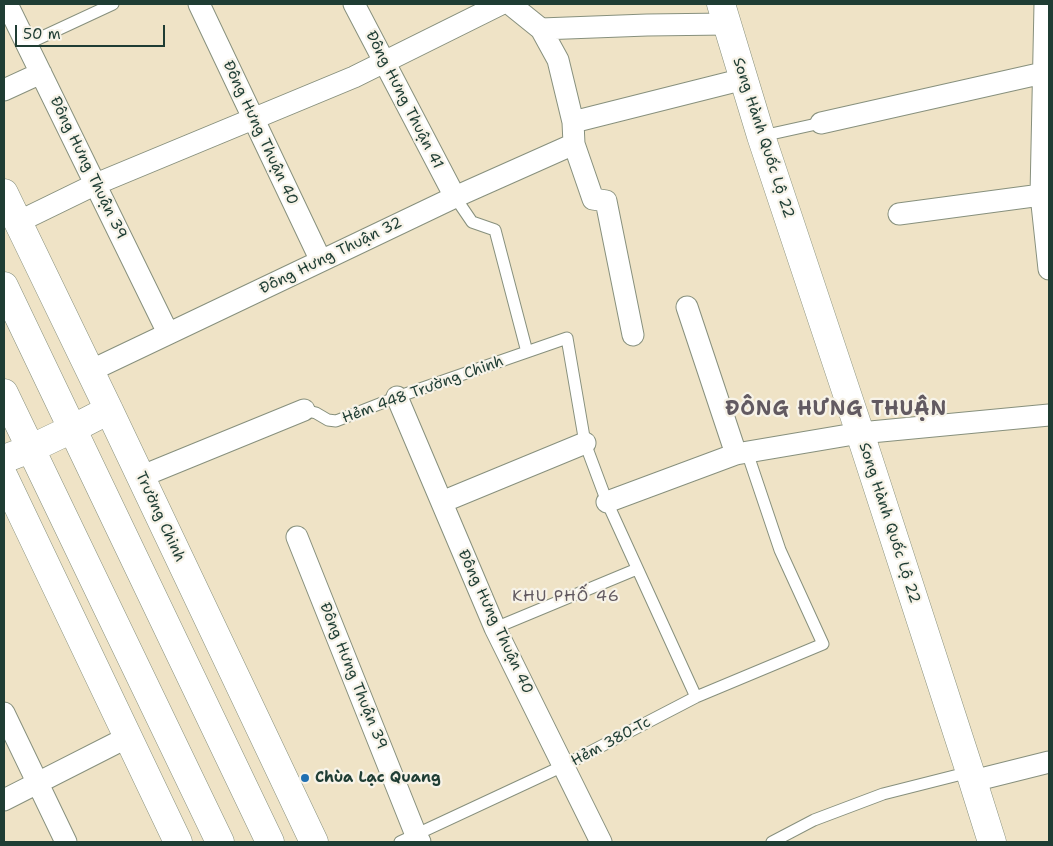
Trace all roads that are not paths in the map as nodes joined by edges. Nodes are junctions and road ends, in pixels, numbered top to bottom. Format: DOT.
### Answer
graph roads {
  1 [pos="8,4"];
  2 [pos="113,4"];
  3 [pos="199,4"];
  4 [pos="354,4"];
  5 [pos="501,4"];
  6 [pos="510,4"];
  7 [pos="724,14"];
  8 [pos="1046,17"];
  9 [pos="541,29"];
  10 [pos="27,44"];
  11 [pos="384,62"];
  12 [pos="41,72"];
  13 [pos="1043,73"];
  14 [pos="744,79"];
  15 [pos="4,90"];
  16 [pos="253,118"];
  17 [pos="573,122"];
  18 [pos="821,123"];
  19 [pos="761,136"];
  20 [pos="1046,139"];
  21 [pos="574,144"];
  22 [pos="96,184"];
  23 [pos="4,193"];
  24 [pos="1040,195"];
  25 [pos="454,197"];
  26 [pos="899,214"];
  27 [pos="18,222"];
  28 [pos="321,261"];
  29 [pos="1049,268"];
  30 [pos="4,286"];
  31 [pos="687,307"];
  32 [pos="168,333"];
  33 [pos="633,334"];
  34 [pos="526,352"];
  35 [pos="90,371"];
  36 [pos="4,393"];
  37 [pos="397,397"];
  38 [pos="109,410"];
  39 [pos="304,410"];
  40 [pos="1049,415"];
  41 [pos="72,429"];
  42 [pos="860,433"];
  43 [pos="585,443"];
  44 [pos="30,449"];
  45 [pos="741,453"];
  46 [pos="4,459"];
  47 [pos="140,476"];
  48 [pos="4,477"];
  49 [pos="442,502"];
  50 [pos="606,502"];
  51 [pos="297,537"];
  52 [pos="637,569"];
  53 [pos="495,628"];
  54 [pos="696,697"];
  55 [pos="4,712"];
  56 [pos="128,737"];
  57 [pos="1049,762"];
  58 [pos="564,766"];
  59 [pos="972,776"];
  60 [pos="37,783"];
  61 [pos="4,800"];
  62 [pos="412,840"];
  63 [pos="66,842"];
  64 [pos="178,842"];
  65 [pos="220,842"];
  66 [pos="270,842"];
  67 [pos="314,842"];
  68 [pos="600,842"];
  69 [pos="772,842"];
  70 [pos="992,842"];
  1 -- 10 [label="street, Đông Hưng Thuận 39"];
  2 -- 10 [label="lane"];
  3 -- 16 [label="street, Đông Hưng Thuận 40"];
  4 -- 11 [label="street, Đông Hưng Thuận 41"];
  5 -- 11 [label="street"];
  6 -- 9 [label="street"];
  7 -- 9 [label="street"];
  7 -- 14 [label="main road, Song Hành Quốc Lộ 22"];
  8 -- 13 [label="street"];
  9 -- 17 [label="street"];
  10 -- 12 [label="street, Đông Hưng Thuận 39"];
  11 -- 16 [label="street"];
  11 -- 25 [label="street, Đông Hưng Thuận 41"];
  12 -- 15 [label="street"];
  12 -- 22 [label="street, Đông Hưng Thuận 39"];
  13 -- 18 [label="street"];
  13 -- 20 [label="street"];
  14 -- 17 [label="street"];
  14 -- 19 [label="main road, Song Hành Quốc Lộ 22"];
  16 -- 22 [label="street"];
  16 -- 28 [label="street, Đông Hưng Thuận 40"];
  17 -- 21 [label="street"];
  18 -- 19 [label="lane"];
  19 -- 42 [label="main road, Song Hành Quốc Lộ 22"];
  20 -- 24 [label="street"];
  21 -- 25 [label="street, Đông Hưng Thuận 32"];
  21 -- 33 [label="street"];
  22 -- 27 [label="street"];
  22 -- 32 [label="street, Đông Hưng Thuận 39"];
  23 -- 27 [label="main road, Trường Chinh"];
  24 -- 26 [label="street"];
  24 -- 29 [label="street"];
  25 -- 28 [label="street, Đông Hưng Thuận 32"];
  25 -- 34 [label="lane"];
  27 -- 35 [label="main road, Trường Chinh"];
  28 -- 32 [label="street, Đông Hưng Thuận 32"];
  30 -- 41 [label="main road"];
  31 -- 45 [label="street"];
  32 -- 35 [label="street, Đông Hưng Thuận 32"];
  34 -- 37 [label="lane, Hẻm 448 Trường Chinh"];
  34 -- 43 [label="lane, Hẻm 448 Trường Chinh"];
  35 -- 38 [label="main road, Trường Chinh"];
  36 -- 44 [label="main road"];
  37 -- 39 [label="lane, Hẻm 448 Trường Chinh"];
  37 -- 49 [label="street, Đông Hưng Thuận 40"];
  38 -- 41 [label="main road"];
  38 -- 47 [label="main road, Trường Chinh"];
  39 -- 47 [label="street, Hẻm 448 Trường Chinh"];
  40 -- 42 [label="street"];
  41 -- 44 [label="main road"];
  41 -- 66 [label="main road"];
  42 -- 45 [label="street"];
  42 -- 59 [label="main road, Song Hành Quốc Lộ 22"];
  43 -- 49 [label="street"];
  43 -- 50 [label="lane"];
  44 -- 46 [label="main road"];
  44 -- 65 [label="main road"];
  45 -- 50 [label="street"];
  45 -- 54 [label="lane, Hẻm 380-Tc"];
  47 -- 67 [label="main road, Trường Chinh"];
  48 -- 56 [label="main road"];
  49 -- 53 [label="street, Đông Hưng Thuận 40"];
  50 -- 52 [label="lane"];
  51 -- 62 [label="street, Đông Hưng Thuận 39"];
  52 -- 53 [label="lane"];
  52 -- 54 [label="lane"];
  53 -- 58 [label="street, Đông Hưng Thuận 40"];
  54 -- 58 [label="lane, Hẻm 380-Tc"];
  55 -- 60 [label="street"];
  56 -- 60 [label="street"];
  56 -- 64 [label="main road"];
  57 -- 59 [label="street"];
  58 -- 62 [label="lane, Hẻm 380-Tc"];
  58 -- 68 [label="street, Đông Hưng Thuận 40"];
  59 -- 69 [label="lane"];
  59 -- 70 [label="main road, Song Hành Quốc Lộ 22"];
  60 -- 61 [label="street"];
  60 -- 63 [label="street"];
}
